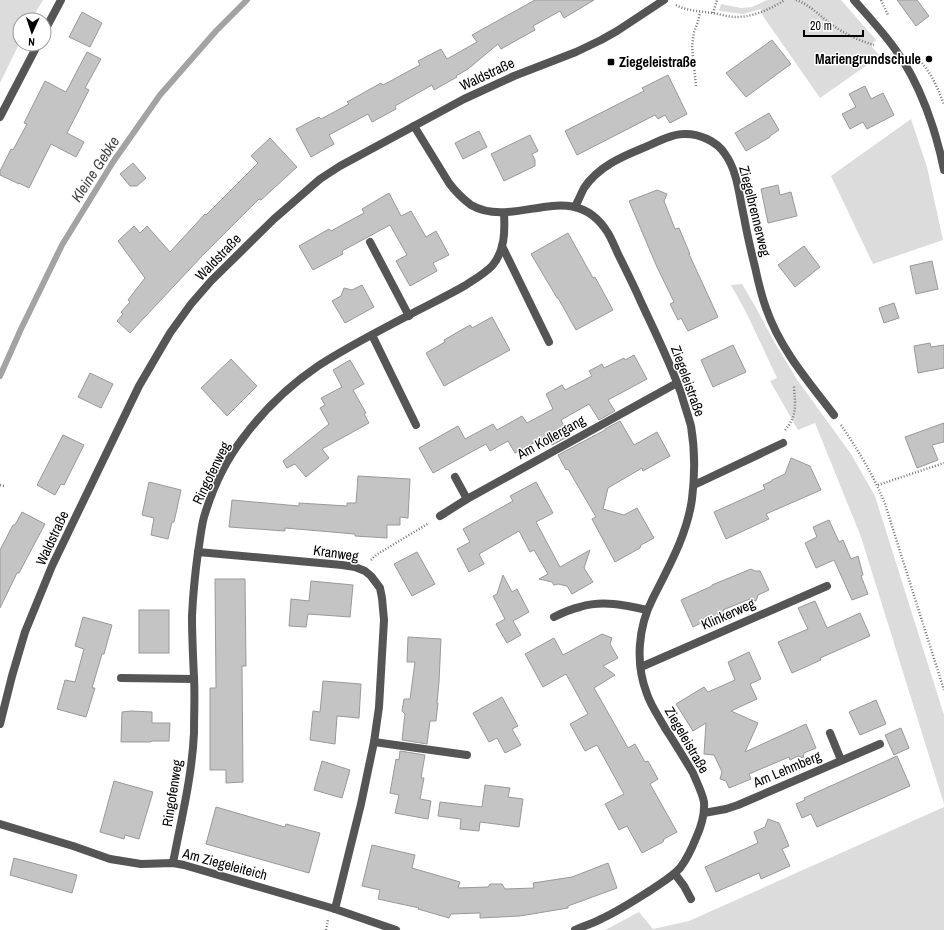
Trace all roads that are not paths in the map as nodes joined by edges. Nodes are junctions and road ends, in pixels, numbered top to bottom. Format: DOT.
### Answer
graph roads {
  1 [pos="61,0"];
  2 [pos="664,0"];
  3 [pos="854,0"];
  4 [pos="52,17"];
  5 [pos="34,52"];
  6 [pos="0,117"];
  7 [pos="414,126"];
  8 [pos="944,170"];
  9 [pos="575,207"];
  10 [pos="504,213"];
  11 [pos="370,242"];
  12 [pos="502,246"];
  13 [pos="409,316"];
  14 [pos="372,335"];
  15 [pos="549,342"];
  16 [pos="677,383"];
  17 [pos="834,415"];
  18 [pos="416,425"];
  19 [pos="784,443"];
  20 [pos="455,476"];
  21 [pos="694,485"];
  22 [pos="467,499"];
  23 [pos="440,516"];
  24 [pos="198,552"];
  25 [pos="827,586"];
  26 [pos="647,610"];
  27 [pos="554,617"];
  28 [pos="641,667"];
  29 [pos="121,678"];
  30 [pos="194,679"];
  31 [pos="0,724"];
  32 [pos="830,733"];
  33 [pos="374,742"];
  34 [pos="880,744"];
  35 [pos="467,755"];
  36 [pos="841,760"];
  37 [pos="704,813"];
  38 [pos="0,824"];
  39 [pos="173,863"];
  40 [pos="675,874"];
  41 [pos="691,898"];
  42 [pos="335,909"];
  43 [pos="396,930"];
  44 [pos="575,930"];
  1 -- 4 [label="street"];
  2 -- 7 [label="street, Waldstraße"];
  3 -- 8 [label="street"];
  5 -- 6 [label="street"];
  7 -- 10 [label="street, Ziegeleistraße"];
  7 -- 31 [label="street, Waldstraße"];
  9 -- 10 [label="street, Ziegeleistraße"];
  9 -- 16 [label="street, Ziegeleistraße"];
  9 -- 17 [label="street, Ziegelbrennerweg"];
  10 -- 12 [label="street, Ringofenweg"];
  11 -- 13 [label="street"];
  12 -- 13 [label="street, Ringofenweg"];
  12 -- 15 [label="street"];
  13 -- 14 [label="street, Ringofenweg"];
  14 -- 18 [label="street"];
  14 -- 24 [label="street, Ringofenweg"];
  16 -- 21 [label="street, Ziegeleistraße"];
  16 -- 22 [label="street, Am Kollergang"];
  19 -- 21 [label="street"];
  20 -- 22 [label="street"];
  21 -- 26 [label="street, Ziegeleistraße"];
  22 -- 23 [label="street, Am Kollergang"];
  24 -- 30 [label="street, Ringofenweg"];
  24 -- 33 [label="street, Kranweg"];
  25 -- 28 [label="street, Klinkerweg"];
  26 -- 27 [label="street"];
  26 -- 28 [label="street, Ziegeleistraße"];
  28 -- 37 [label="street, Ziegeleistraße"];
  29 -- 30 [label="street"];
  30 -- 39 [label="street, Ringofenweg"];
  32 -- 36 [label="street"];
  33 -- 35 [label="street"];
  33 -- 42 [label="street, Kranweg"];
  34 -- 36 [label="street, Am Lehmberg"];
  36 -- 37 [label="street, Am Lehmberg"];
  37 -- 40 [label="street, Ziegeleistraße"];
  38 -- 39 [label="street, Am Ziegeleiteich"];
  39 -- 42 [label="street, Am Ziegeleiteich"];
  40 -- 41 [label="street"];
  40 -- 44 [label="street, Ziegeleistraße"];
  42 -- 43 [label="street, Am Ziegeleiteich"];
}
